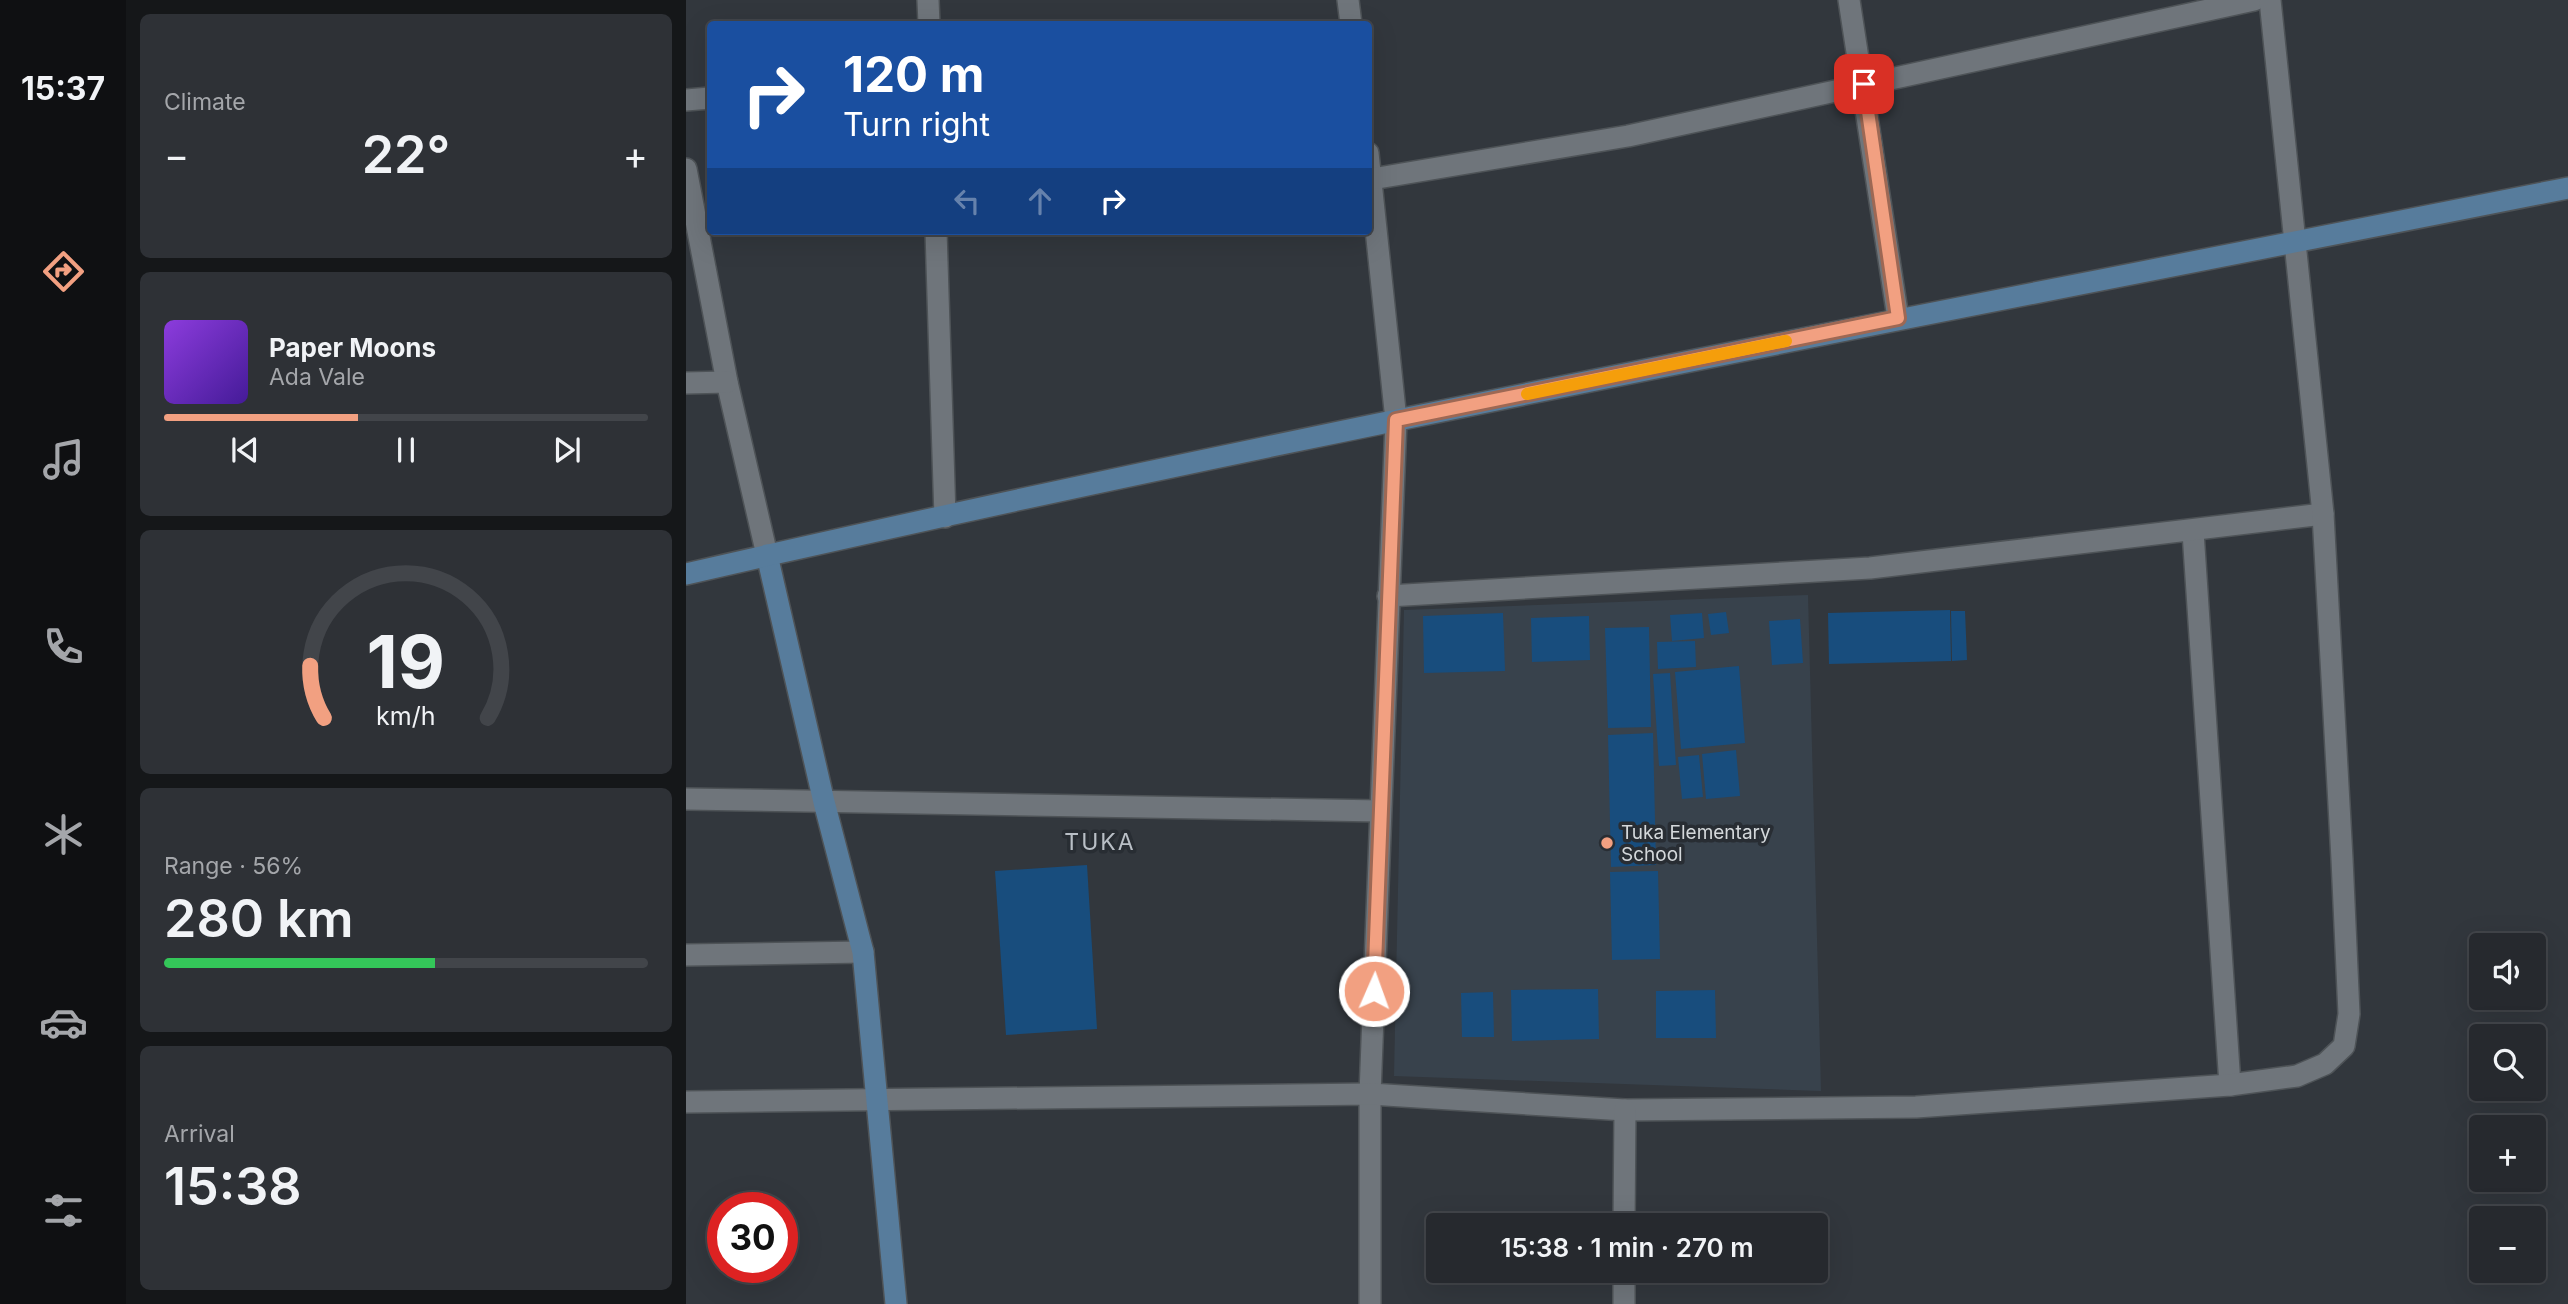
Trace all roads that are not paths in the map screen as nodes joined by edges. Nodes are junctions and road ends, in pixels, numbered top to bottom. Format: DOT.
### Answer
graph roads {
  1 [pos="928,0"];
  2 [pos="1348,0"];
  3 [pos="1849,0"];
  4 [pos="2254,0"];
  5 [pos="2270,0"];
  6 [pos="929,21"];
  7 [pos="1351,21"];
  8 [pos="1864,84"];
  9 [pos="707,98"];
  10 [pos="686,100"];
  11 [pos="686,169"];
  12 [pos="1372,179"];
  13 [pos="2568,188"];
  14 [pos="936,235"];
  15 [pos="2294,243"];
  16 [pos="1898,318"];
  17 [pos="727,382"];
  18 [pos="686,383"];
  19 [pos="1396,420"];
  20 [pos="2323,514"];
  21 [pos="945,517"];
  22 [pos="2193,532"];
  23 [pos="767,555"];
  24 [pos="686,574"];
  25 [pos="1388,596"];
  26 [pos="686,799"];
  27 [pos="824,803"];
  28 [pos="1380,811"];
  29 [pos="863,951"];
  30 [pos="686,955"];
  31 [pos="2230,1085"];
  32 [pos="1370,1094"];
  33 [pos="879,1100"];
  34 [pos="686,1102"];
  35 [pos="1625,1110"];
  36 [pos="1624,1213"];
  37 [pos="1624,1283"];
  38 [pos="896,1304"];
  39 [pos="1370,1304"];
  40 [pos="1624,1304"];
  1 -- 6 [label="street"];
  2 -- 7 [label="street"];
  3 -- 8 [label="street"];
  4 -- 8 [label="street"];
  5 -- 15 [label="street"];
  8 -- 12 [label="street"];
  8 -- 16 [label="street"];
  9 -- 10 [label="street"];
  11 -- 17 [label="street"];
  12 -- 19 [label="street"];
  13 -- 15 [label="street"];
  14 -- 21 [label="street"];
  15 -- 16 [label="street"];
  15 -- 20 [label="street"];
  16 -- 19 [label="street"];
  17 -- 18 [label="street"];
  17 -- 23 [label="street"];
  19 -- 21 [label="street"];
  19 -- 25 [label="street"];
  20 -- 22 [label="street"];
  20 -- 31 [label="street"];
  21 -- 23 [label="street"];
  22 -- 25 [label="street"];
  22 -- 31 [label="street"];
  23 -- 24 [label="street"];
  23 -- 27 [label="street"];
  25 -- 28 [label="street"];
  26 -- 27 [label="street"];
  27 -- 28 [label="street"];
  27 -- 29 [label="street"];
  28 -- 32 [label="street"];
  29 -- 30 [label="street"];
  29 -- 33 [label="street"];
  31 -- 35 [label="street"];
  32 -- 33 [label="street"];
  32 -- 35 [label="street"];
  32 -- 39 [label="street"];
  33 -- 34 [label="street"];
  33 -- 38 [label="street"];
  35 -- 36 [label="street"];
  37 -- 40 [label="street"];
}
